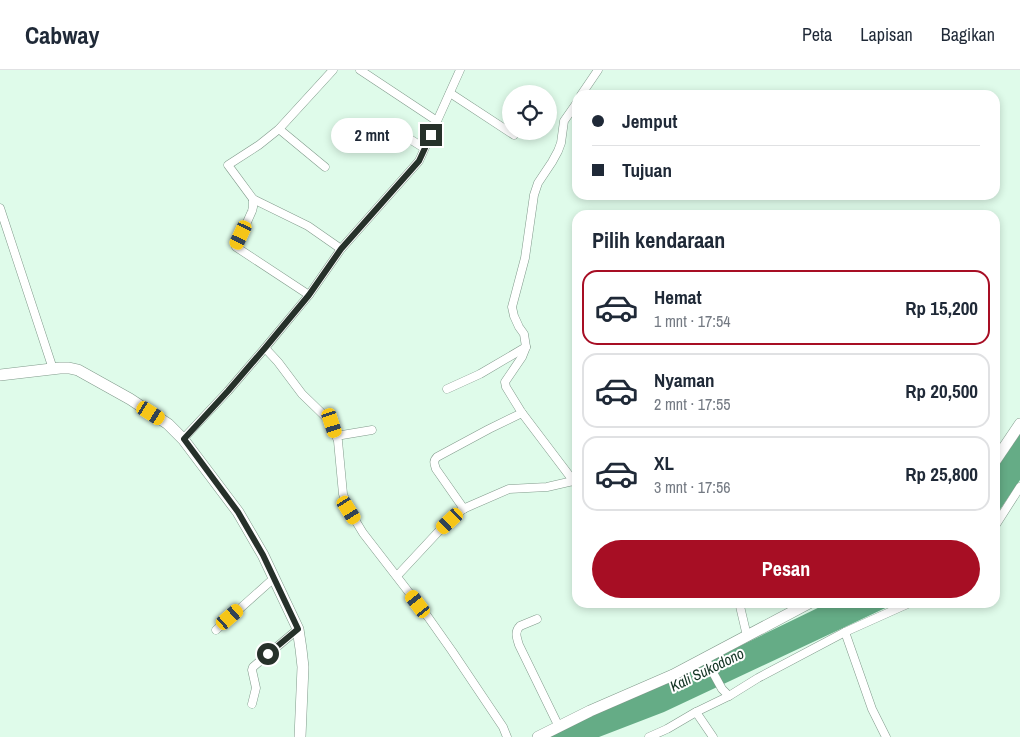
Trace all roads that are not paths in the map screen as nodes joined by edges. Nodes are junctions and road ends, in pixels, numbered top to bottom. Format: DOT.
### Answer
graph roads {
  1 [pos="333,70"];
  2 [pos="360,70"];
  3 [pos="460,70"];
  4 [pos="598,70"];
  5 [pos="584,90"];
  6 [pos="450,93"];
  7 [pos="572,110"];
  8 [pos="437,121"];
  9 [pos="386,124"];
  10 [pos="502,127"];
  11 [pos="279,129"];
  12 [pos="424,148"];
  13 [pos="325,167"];
  14 [pos="253,199"];
  15 [pos="0,208"];
  16 [pos="341,249"];
  17 [pos="309,295"];
  18 [pos="526,347"];
  19 [pos="265,348"];
  20 [pos="54,368"];
  21 [pos="0,375"];
  22 [pos="446,389"];
  23 [pos="522,413"];
  24 [pos="1020,424"];
  25 [pos="372,430"];
  26 [pos="336,436"];
  27 [pos="185,438"];
  28 [pos="1000,454"];
  29 [pos="572,480"];
  30 [pos="572,484"];
  31 [pos="1020,487"];
  32 [pos="464,509"];
  33 [pos="1000,518"];
  34 [pos="397,576"];
  35 [pos="273,579"];
  36 [pos="740,608"];
  37 [pos="797,608"];
  38 [pos="899,608"];
  39 [pos="537,618"];
  40 [pos="298,629"];
  41 [pos="216,630"];
  42 [pos="845,632"];
  43 [pos="747,636"];
  44 [pos="706,659"];
  45 [pos="729,696"];
  46 [pos="252,704"];
  47 [pos="696,712"];
  48 [pos="559,727"];
  49 [pos="300,737"];
  50 [pos="508,737"];
  51 [pos="538,737"];
  52 [pos="649,737"];
  53 [pos="713,737"];
  54 [pos="886,737"];
  1 -- 11 [label="street"];
  2 -- 8 [label="street"];
  3 -- 6 [label="street"];
  4 -- 5 [label="street"];
  6 -- 8 [label="street"];
  6 -- 10 [label="street"];
  7 -- 18 [label="street"];
  8 -- 12 [label="street"];
  9 -- 12 [label="street"];
  11 -- 13 [label="street"];
  11 -- 14 [label="street"];
  12 -- 16 [label="street"];
  14 -- 16 [label="street"];
  14 -- 17 [label="street"];
  15 -- 20 [label="street"];
  16 -- 17 [label="street"];
  17 -- 19 [label="street"];
  18 -- 22 [label="street"];
  18 -- 23 [label="street"];
  19 -- 26 [label="street"];
  19 -- 27 [label="street"];
  20 -- 21 [label="street"];
  20 -- 27 [label="street"];
  23 -- 29 [label="street"];
  23 -- 32 [label="street"];
  24 -- 28 [label="street"];
  25 -- 26 [label="street"];
  26 -- 34 [label="street"];
  27 -- 35 [label="street"];
  30 -- 32 [label="street"];
  31 -- 33 [label="street"];
  32 -- 34 [label="street"];
  34 -- 50 [label="street"];
  35 -- 40 [label="street"];
  35 -- 41 [label="street"];
  36 -- 43 [label="street"];
  37 -- 43 [label="street"];
  38 -- 42 [label="street"];
  39 -- 48 [label="street"];
  40 -- 46 [label="street"];
  40 -- 49 [label="street"];
  42 -- 45 [label="street"];
  42 -- 54 [label="street"];
  43 -- 44 [label="street"];
  44 -- 45 [label="street"];
  44 -- 48 [label="street"];
  45 -- 47 [label="street"];
  47 -- 52 [label="street"];
  47 -- 53 [label="street"];
  48 -- 51 [label="street"];
}
